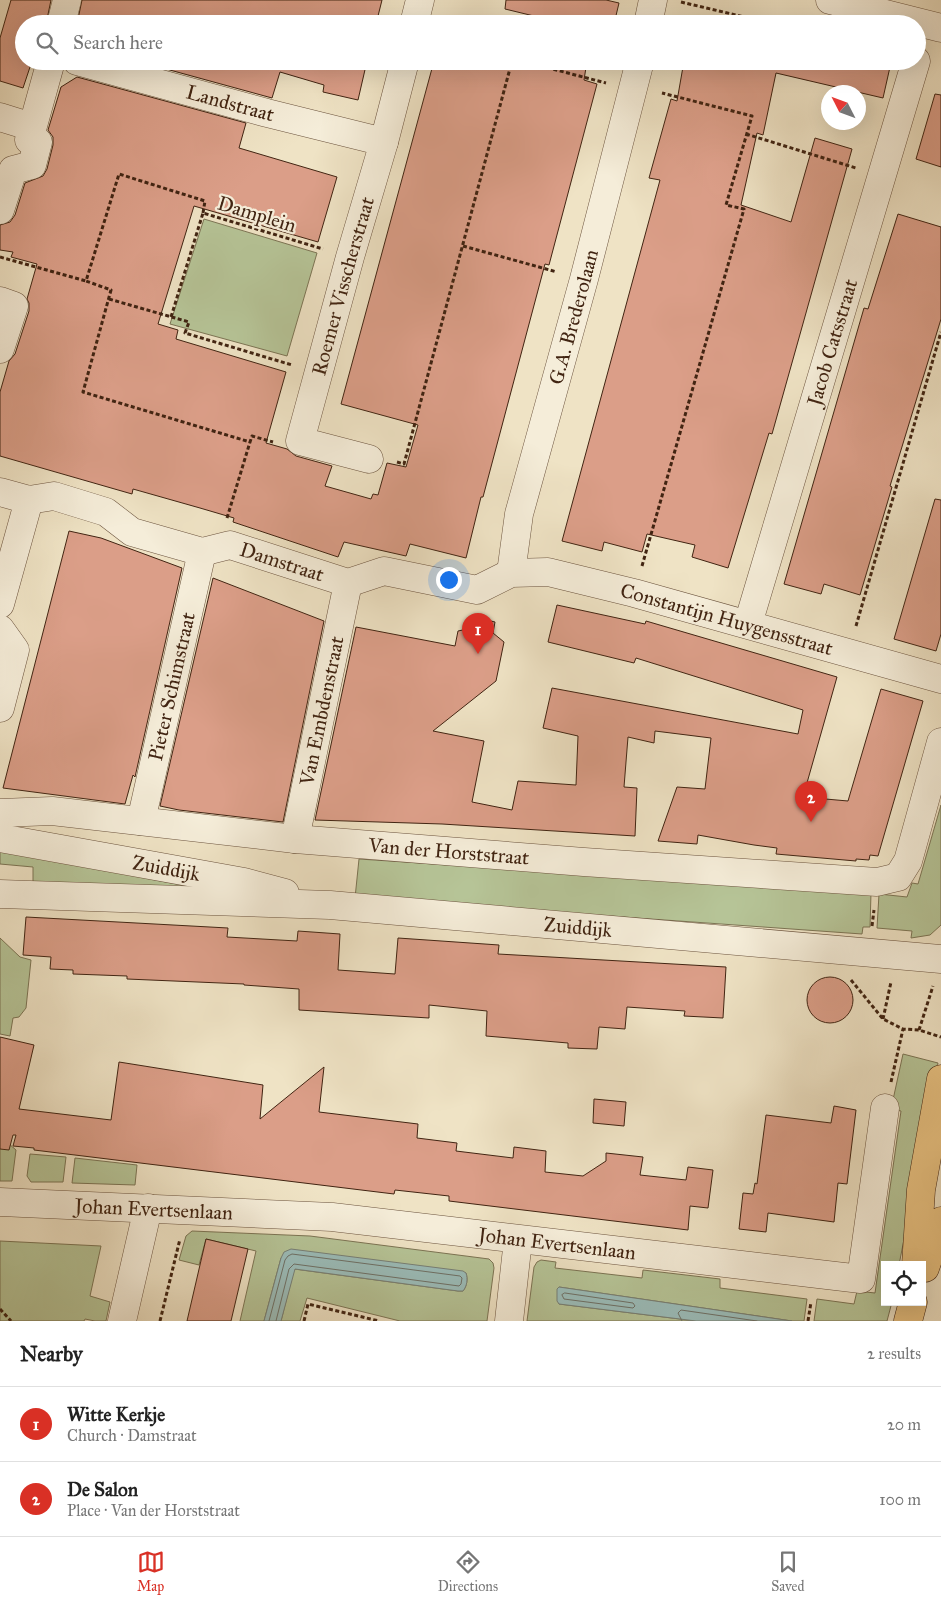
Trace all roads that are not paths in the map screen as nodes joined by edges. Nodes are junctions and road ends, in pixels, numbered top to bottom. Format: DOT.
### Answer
graph roads {
  1 [pos="67,0"];
  2 [pos="420,0"];
  3 [pos="653,0"];
  4 [pos="830,0"];
  5 [pos="63,15"];
  6 [pos="416,15"];
  7 [pos="650,15"];
  8 [pos="890,15"];
  9 [pos="934,26"];
  10 [pos="926,42"];
  11 [pos="48,70"];
  12 [pos="110,70"];
  13 [pos="403,70"];
  14 [pos="914,70"];
  15 [pos="636,79"];
  16 [pos="0,118"];
  17 [pos="32,127"];
  18 [pos="384,142"];
  19 [pos="0,210"];
  20 [pos="0,301"];
  21 [pos="0,349"];
  22 [pos="370,459"];
  23 [pos="0,492"];
  24 [pos="29,500"];
  25 [pos="210,550"];
  26 [pos="511,573"];
  27 [pos="348,583"];
  28 [pos="0,604"];
  29 [pos="748,624"];
  30 [pos="0,629"];
  31 [pos="941,679"];
  32 [pos="0,708"];
  33 [pos="941,742"];
  34 [pos="0,813"];
  35 [pos="141,821"];
  36 [pos="0,838"];
  37 [pos="295,839"];
  38 [pos="0,894"];
  39 [pos="330,905"];
  40 [pos="938,968"];
  41 [pos="941,1080"];
  42 [pos="885,1108"];
  43 [pos="0,1202"];
  44 [pos="148,1208"];
  45 [pos="941,1221"];
  46 [pos="518,1240"];
  47 [pos="916,1261"];
  48 [pos="926,1264"];
  49 [pos="912,1306"];
  50 [pos="122,1321"];
  51 [pos="509,1321"];
  52 [pos="908,1321"];
  1 -- 5 [label="street"];
  2 -- 6 [label="street"];
  3 -- 7 [label="street"];
  4 -- 8 [label="street"];
  9 -- 10 [label="street, Jacob Catsstraat"];
  11 -- 17 [label="street"];
  12 -- 18 [label="street, Landstraat"];
  13 -- 18 [label="street, Roemer Visscherstraat"];
  14 -- 29 [label="street, Jacob Catsstraat"];
  15 -- 26 [label="street, G.A. Brederolaan"];
  16 -- 17 [label="street"];
  17 -- 19 [label="street"];
  18 -- 22 [label="street, Roemer Visscherstraat"];
  20 -- 21 [label="street"];
  23 -- 24 [label="street, Damstraat"];
  24 -- 25 [label="street, Damstraat"];
  24 -- 28 [label="street"];
  25 -- 27 [label="street, Damstraat"];
  25 -- 35 [label="street, Pieter Schimstraat"];
  26 -- 27 [label="street, Damstraat"];
  26 -- 29 [label="street, Constantijn Huygensstraat"];
  27 -- 37 [label="street, Van Embdenstraat"];
  29 -- 31 [label="street, Constantijn Huygensstraat"];
  30 -- 32 [label="street"];
  33 -- 37 [label="street, Van der Horststraat"];
  34 -- 35 [label="street, Van der Horststraat"];
  35 -- 37 [label="street, Van der Horststraat"];
  36 -- 39 [label="street, Zuiddijk"];
  38 -- 39 [label="street, Zuiddijk"];
  39 -- 40 [label="street, Zuiddijk"];
  41 -- 47 [label="main road"];
  42 -- 46 [label="street, Johan Evertsenlaan"];
  43 -- 44 [label="street, Johan Evertsenlaan"];
  44 -- 46 [label="street, Johan Evertsenlaan"];
  44 -- 50 [label="street"];
  45 -- 48 [label="main road"];
  46 -- 51 [label="street"];
  49 -- 52 [label="main road"];
}
